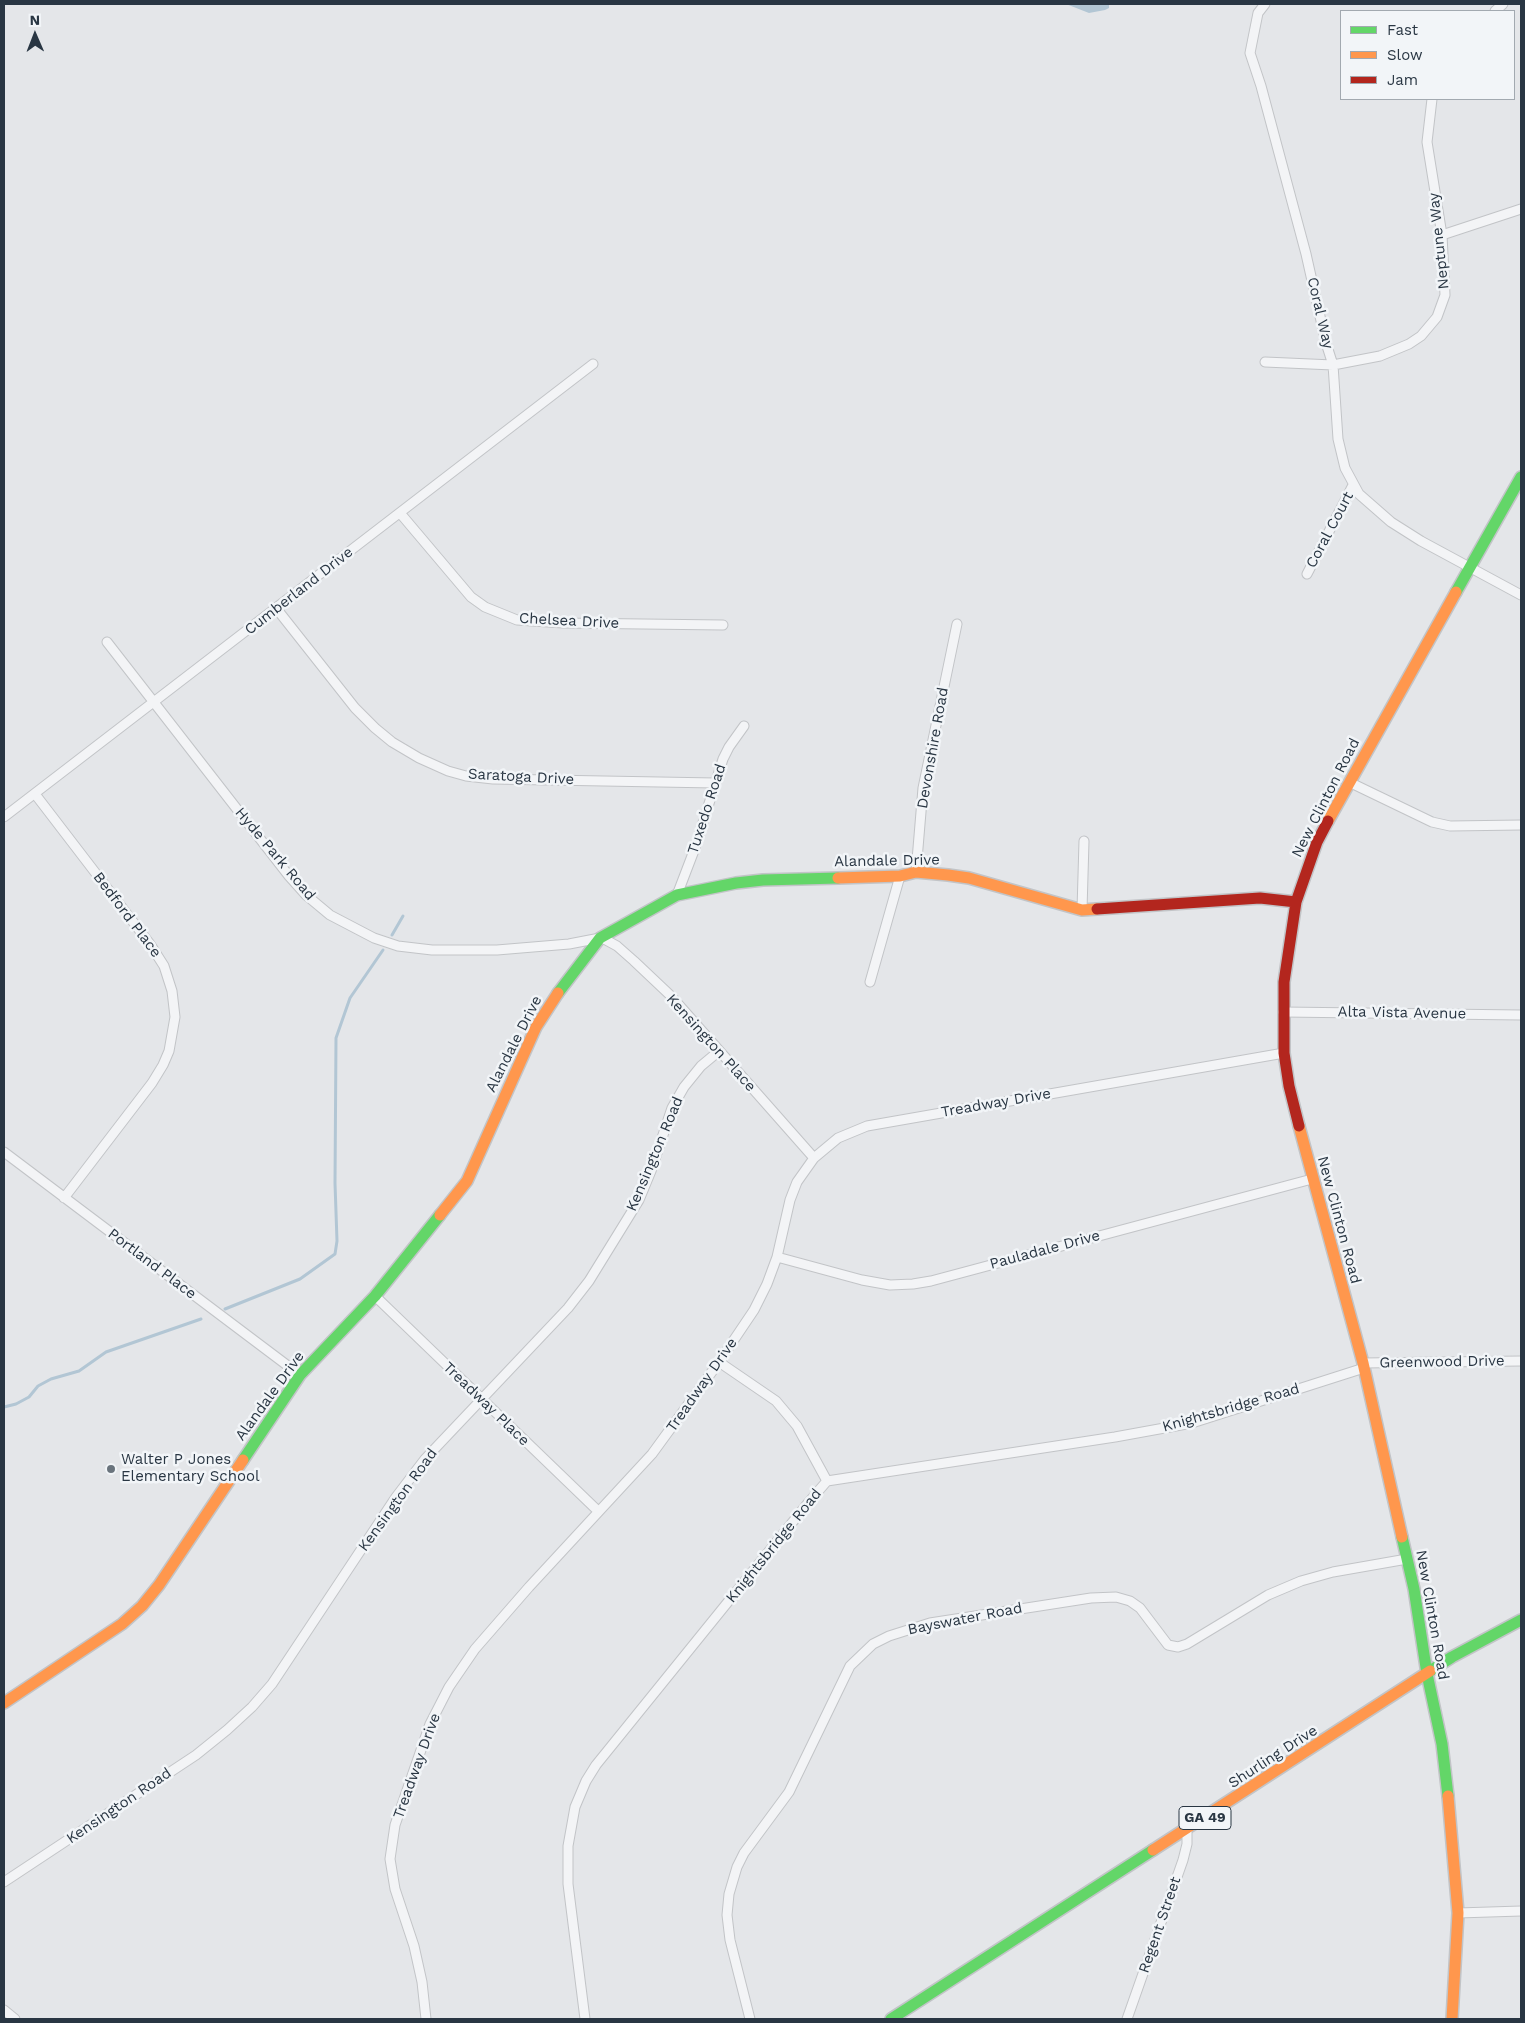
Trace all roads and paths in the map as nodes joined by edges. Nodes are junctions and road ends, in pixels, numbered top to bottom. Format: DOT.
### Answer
graph roads {
  1 [pos="1265,4"];
  2 [pos="1432,100"];
  3 [pos="1521,209"];
  4 [pos="1442,235"];
  5 [pos="1265,362"];
  6 [pos="593,364"];
  7 [pos="1333,366"];
  8 [pos="1521,477"];
  9 [pos="1353,485"];
  10 [pos="400,512"];
  11 [pos="1470,567"];
  12 [pos="1307,574"];
  13 [pos="1521,595"];
  14 [pos="276,608"];
  15 [pos="957,624"];
  16 [pos="723,625"];
  17 [pos="107,642"];
  18 [pos="154,702"];
  19 [pos="744,726"];
  20 [pos="1349,782"];
  21 [pos="716,783"];
  22 [pos="35,794"];
  23 [pos="4,817"];
  24 [pos="1521,825"];
  25 [pos="1084,841"];
  26 [pos="916,872"];
  27 [pos="900,876"];
  28 [pos="677,895"];
  29 [pos="1296,902"];
  30 [pos="1082,910"];
  31 [pos="600,938"];
  32 [pos="870,982"];
  33 [pos="1283,1012"];
  34 [pos="1521,1015"];
  35 [pos="719,1051"];
  36 [pos="1284,1053"];
  37 [pos="4,1152"];
  38 [pos="814,1158"];
  39 [pos="1312,1179"];
  40 [pos="64,1198"];
  41 [pos="777,1258"];
  42 [pos="375,1296"];
  43 [pos="1521,1361"];
  44 [pos="719,1362"];
  45 [pos="1363,1365"];
  46 [pos="300,1375"];
  47 [pos="482,1400"];
  48 [pos="828,1481"];
  49 [pos="598,1511"];
  50 [pos="1407,1559"];
  51 [pos="1521,1620"];
  52 [pos="1426,1674"];
  53 [pos="4,1703"];
  54 [pos="1188,1830"];
  55 [pos="4,1882"];
  56 [pos="1521,1911"];
  57 [pos="1458,1913"];
  58 [pos="4,2010"];
  59 [pos="15,2019"];
  60 [pos="426,2019"];
  61 [pos="584,2019"];
  62 [pos="750,2019"];
  63 [pos="891,2019"];
  64 [pos="1127,2019"];
  65 [pos="1452,2019"];
  1 -- 7 [label="street, Coral Way"];
  2 -- 4 [label="street, Neptune Way"];
  3 -- 4 [label="street"];
  4 -- 7 [label="street, Neptune Way"];
  5 -- 7 [label="street, Neptune Way"];
  6 -- 10 [label="street, Cumberland Drive"];
  7 -- 9 [label="street, Coral Way"];
  8 -- 11 [label="street, New Clinton Road"];
  9 -- 11 [label="street, Coral Way"];
  9 -- 12 [label="street, Coral Court"];
  10 -- 14 [label="street, Cumberland Drive"];
  10 -- 16 [label="street, Chelsea Drive"];
  11 -- 13 [label="street, Coral Way"];
  11 -- 20 [label="street, New Clinton Road"];
  14 -- 18 [label="street, Cumberland Drive"];
  14 -- 21 [label="street, Saratoga Drive"];
  15 -- 26 [label="street, Devonshire Road"];
  17 -- 18 [label="street, Hyde Park Road"];
  18 -- 22 [label="street, Cumberland Drive"];
  18 -- 31 [label="street, Hyde Park Road"];
  19 -- 21 [label="street, Tuxedo Road"];
  20 -- 24 [label="street"];
  20 -- 29 [label="street, New Clinton Road"];
  21 -- 28 [label="street, Tuxedo Road"];
  22 -- 23 [label="street, Cumberland Drive"];
  22 -- 40 [label="street, Bedford Place"];
  25 -- 30 [label="street"];
  26 -- 27 [label="street, Alandale Drive"];
  26 -- 30 [label="street, Alandale Drive"];
  27 -- 28 [label="street, Alandale Drive"];
  27 -- 32 [label="street"];
  28 -- 31 [label="street, Alandale Drive"];
  29 -- 30 [label="street, Alandale Drive"];
  29 -- 33 [label="street, New Clinton Road"];
  31 -- 35 [label="street, Kensington Place"];
  31 -- 42 [label="street, Alandale Drive"];
  33 -- 34 [label="street, Alta Vista Avenue"];
  33 -- 36 [label="street, New Clinton Road"];
  35 -- 38 [label="street, Kensington Place"];
  35 -- 47 [label="street, Kensington Road"];
  36 -- 38 [label="street, Treadway Drive"];
  36 -- 39 [label="street, New Clinton Road"];
  37 -- 40 [label="street, Portland Place"];
  38 -- 41 [label="street, Treadway Drive"];
  39 -- 41 [label="street, Pauladale Drive"];
  39 -- 45 [label="street, New Clinton Road"];
  40 -- 46 [label="street, Portland Place"];
  41 -- 44 [label="street, Treadway Drive"];
  42 -- 46 [label="street, Alandale Drive"];
  42 -- 47 [label="street, Treadway Place"];
  43 -- 45 [label="street, Greenwood Drive"];
  44 -- 48 [label="street"];
  44 -- 49 [label="street, Treadway Drive"];
  45 -- 48 [label="street, Knightsbridge Road"];
  45 -- 50 [label="street, New Clinton Road"];
  46 -- 53 [label="street, Alandale Drive"];
  47 -- 49 [label="street, Treadway Place"];
  47 -- 55 [label="street, Kensington Road"];
  48 -- 61 [label="street, Knightsbridge Road"];
  49 -- 60 [label="street, Treadway Drive"];
  50 -- 52 [label="street, New Clinton Road"];
  50 -- 62 [label="street, Bayswater Road"];
  51 -- 52 [label="street, Shurling Drive / GA 49"];
  52 -- 54 [label="street, Shurling Drive / GA 49"];
  52 -- 57 [label="street, New Clinton Road"];
  54 -- 63 [label="street, Shurling Drive / GA 49"];
  54 -- 64 [label="street, Regent Street"];
  56 -- 57 [label="street"];
  57 -- 65 [label="street, New Clinton Road"];
  58 -- 59 [label="street"];
}
